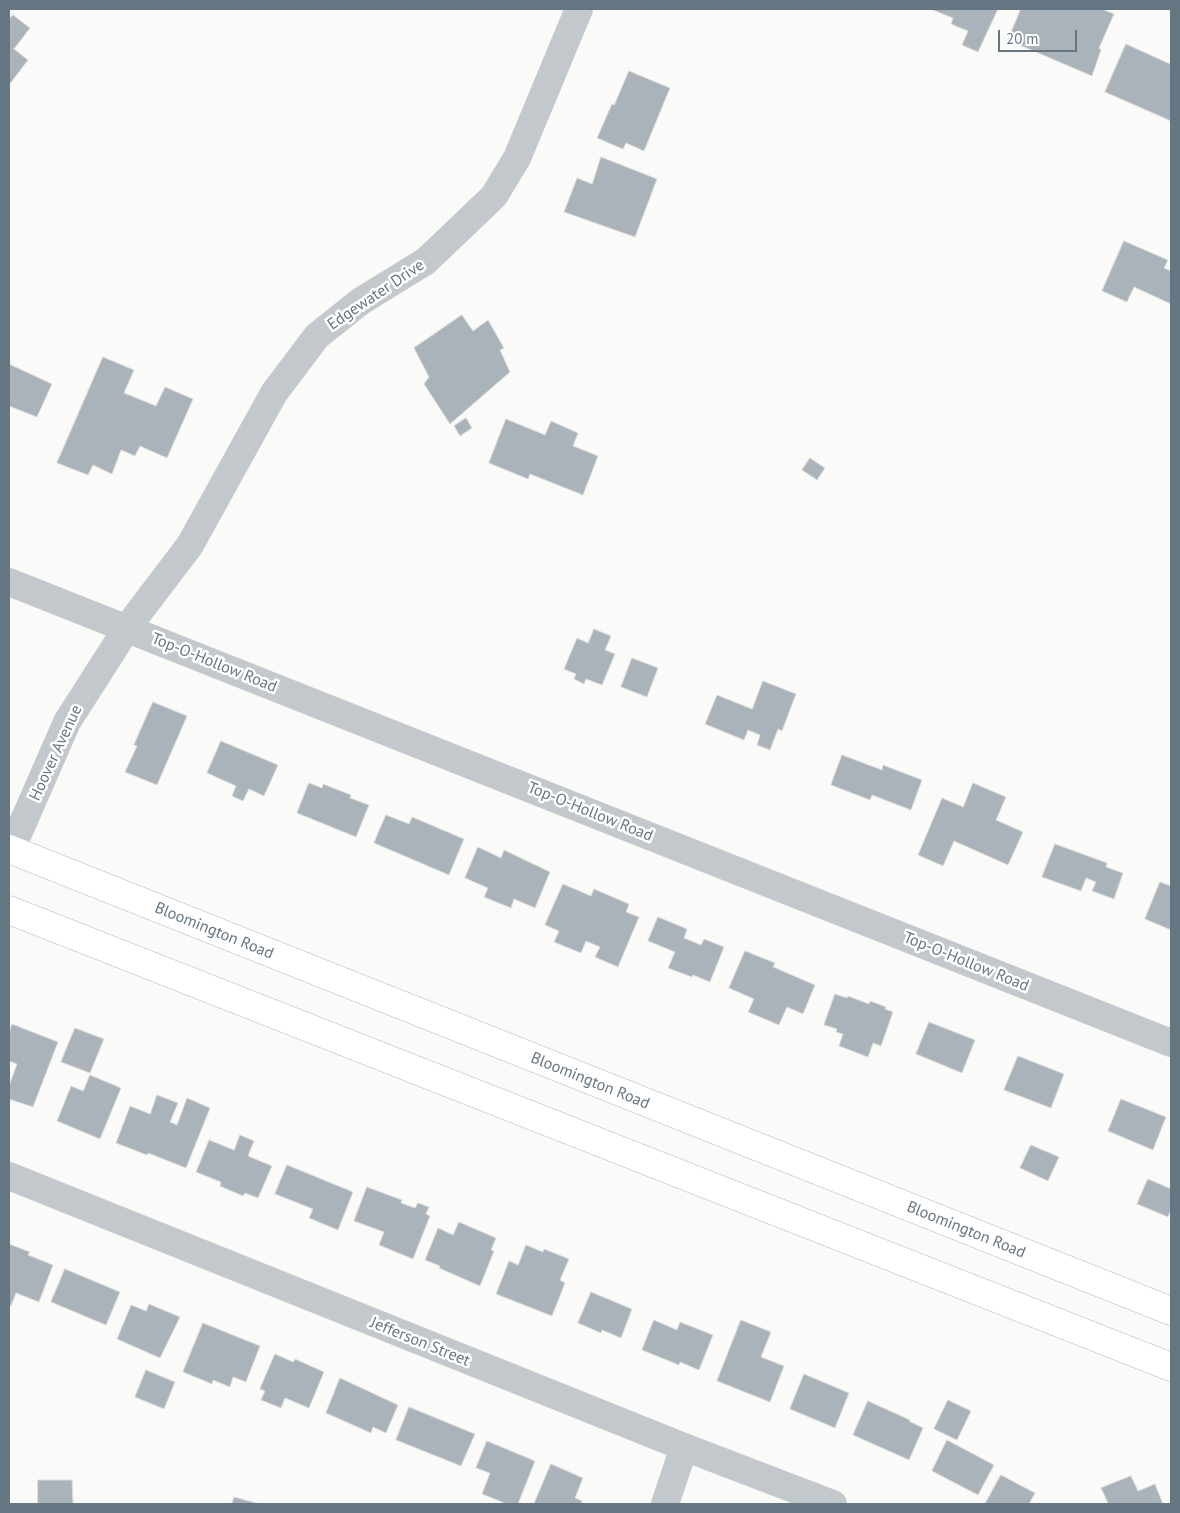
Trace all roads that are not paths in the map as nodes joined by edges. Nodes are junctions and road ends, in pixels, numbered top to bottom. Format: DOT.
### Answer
graph roads {
  1 [pos="579,9"];
  2 [pos="9,582"];
  3 [pos="127,628"];
  4 [pos="10,852"];
  5 [pos="9,910"];
  6 [pos="1171,1043"];
  7 [pos="9,1176"];
  8 [pos="1171,1311"];
  9 [pos="1171,1367"];
  10 [pos="684,1447"];
  11 [pos="665,1504"];
  12 [pos="833,1504"];
  1 -- 3 [label="street, Edgewater Drive"];
  2 -- 3 [label="street, Top-O-Hollow Road"];
  3 -- 4 [label="street, Hoover Avenue"];
  3 -- 6 [label="street, Top-O-Hollow Road"];
  4 -- 8 [label="street, Bloomington Road"];
  5 -- 9 [label="street"];
  7 -- 10 [label="street, Jefferson Street"];
  10 -- 11 [label="street"];
  10 -- 12 [label="street, Jefferson Street"];
}
